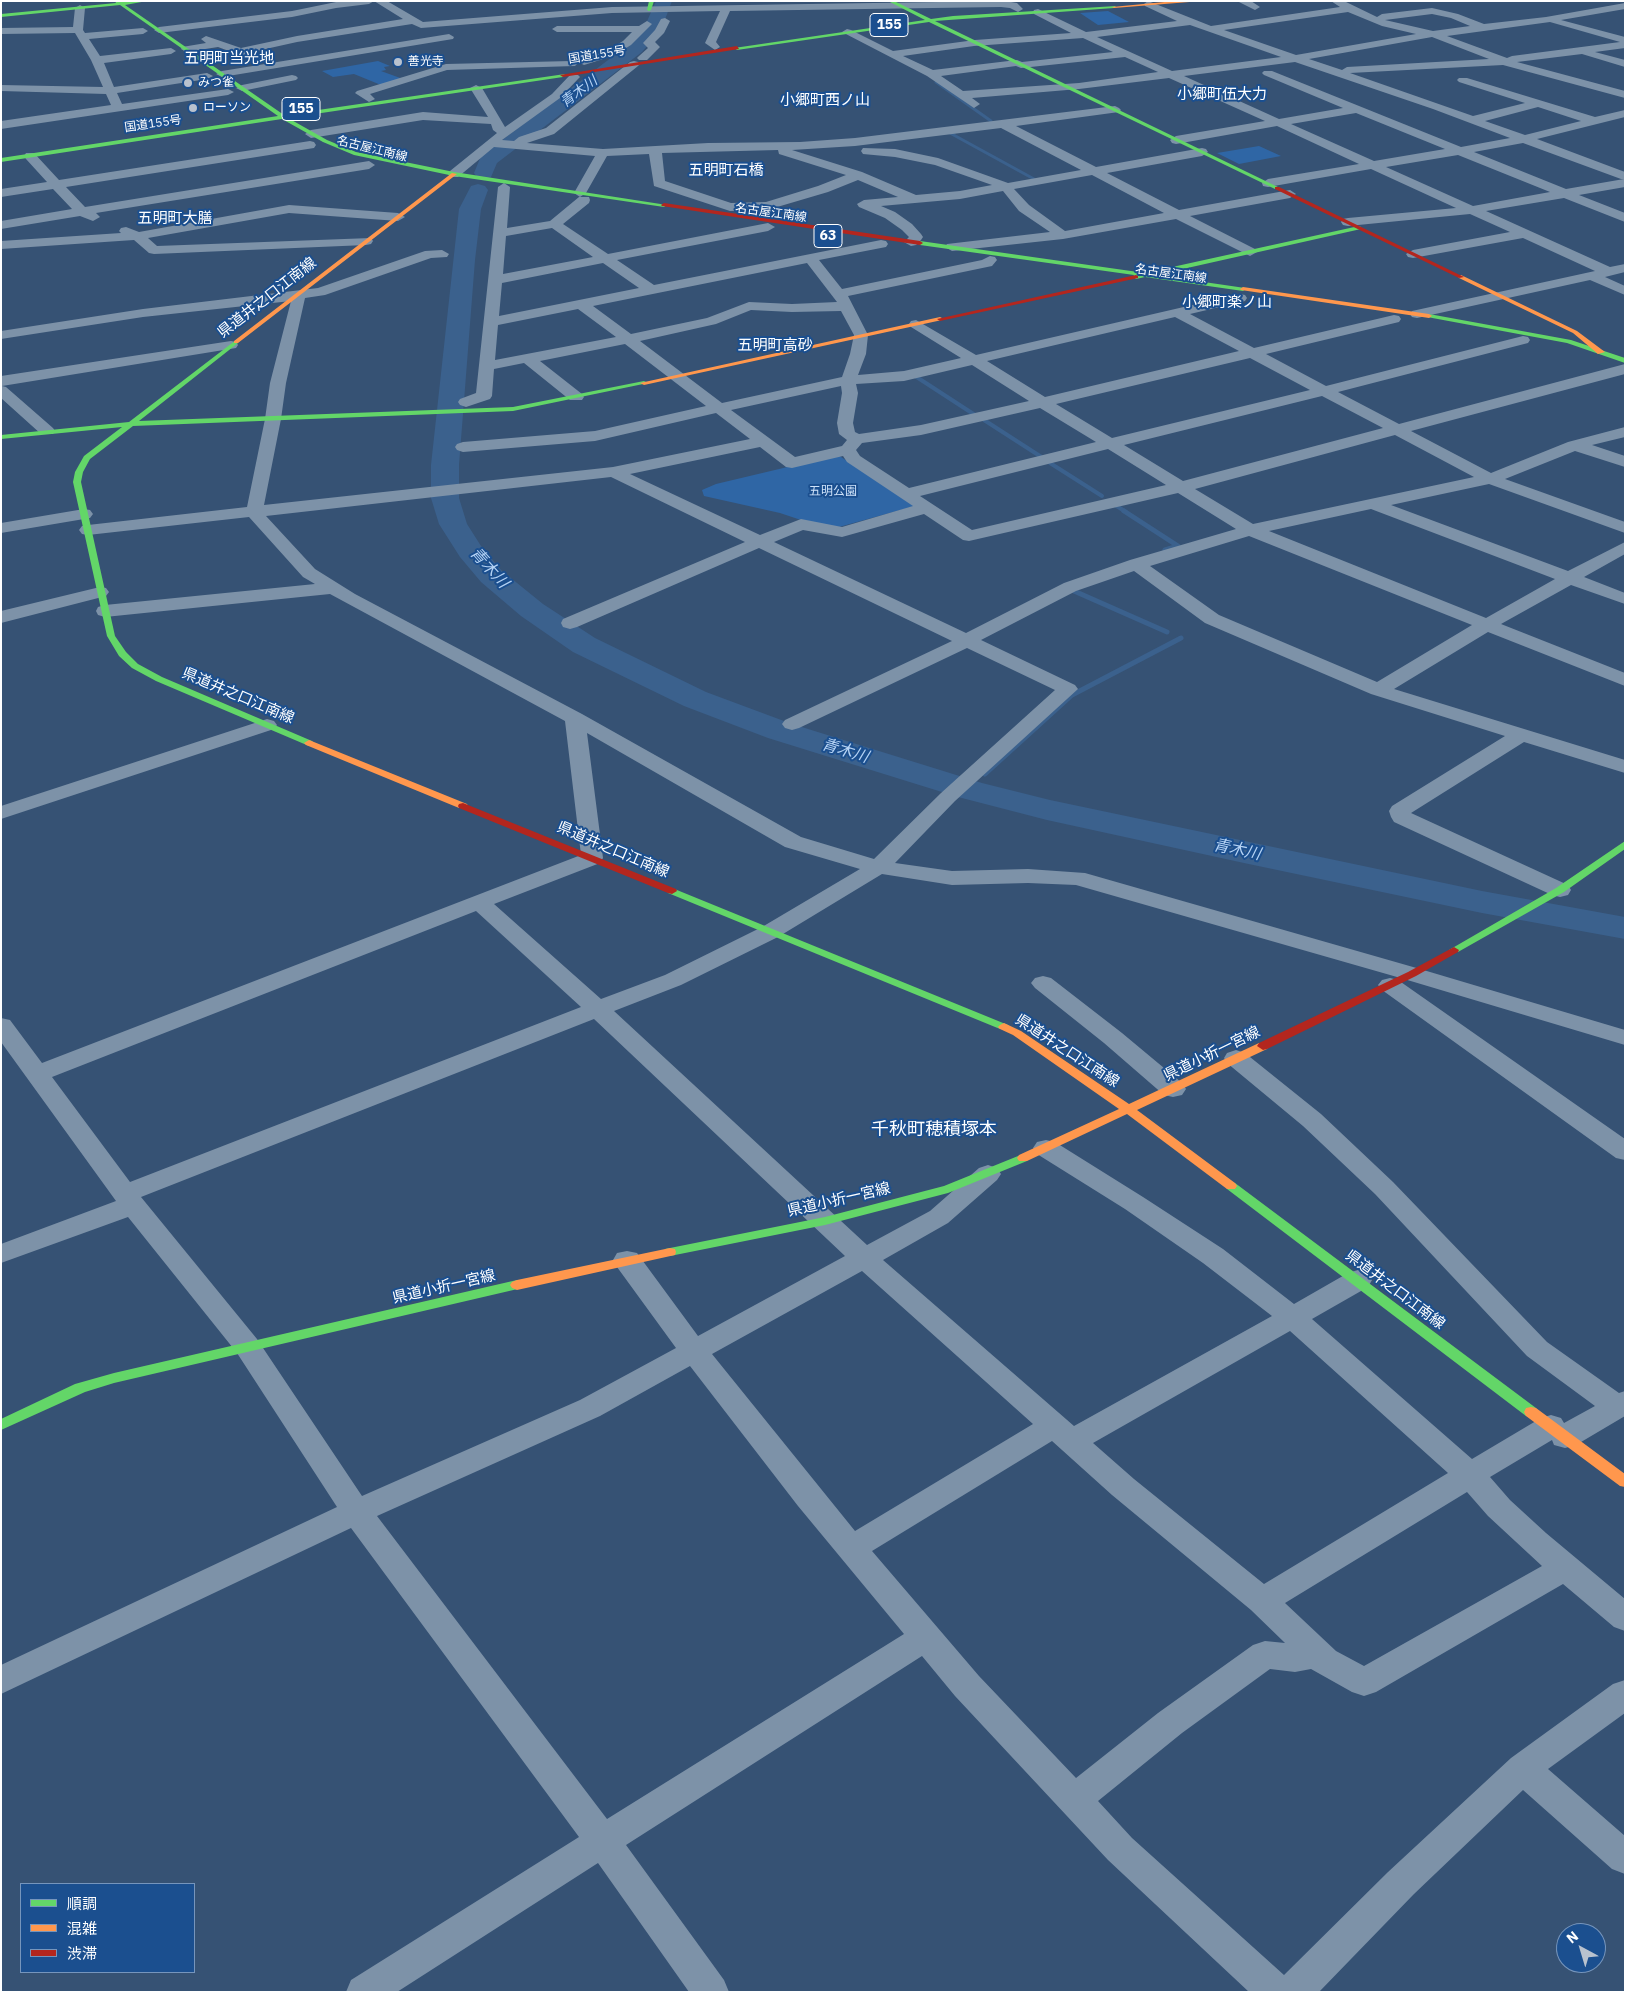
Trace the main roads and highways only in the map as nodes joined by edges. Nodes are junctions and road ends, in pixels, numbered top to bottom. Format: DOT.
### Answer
graph roads {
  1 [pos="145,1"];
  2 [pos="1200,1"];
  3 [pos="1146,2"];
  4 [pos="111,3"];
  5 [pos="895,4"];
  6 [pos="1,16"];
  7 [pos="925,18"];
  8 [pos="844,30"];
  9 [pos="636,61"];
  10 [pos="475,85"];
  11 [pos="272,117"];
  12 [pos="311,140"];
  13 [pos="22,147"];
  14 [pos="1,155"];
  15 [pos="1,160"];
  16 [pos="451,176"];
  17 [pos="582,196"];
  18 [pos="1354,225"];
  19 [pos="368,248"];
  20 [pos="350,254"];
  21 [pos="1144,275"];
  22 [pos="1120,280"];
  23 [pos="1601,352"];
  24 [pos="1625,361"];
  25 [pos="130,424"];
  26 [pos="1,437"];
  27 [pos="1625,844"];
  28 [pos="1129,1110"];
  29 [pos="1,1425"];
  30 [pos="1625,1482"];
  1 -- 4 [label="main road"];
  2 -- 3 [label="main road, 国道155号 / 155"];
  3 -- 7 [label="main road, 国道155号 / 155"];
  3 -- 7 [label="main road, 国道155号 / 155"];
  4 -- 6 [label="main road"];
  4 -- 11 [label="main road, 名古屋江南線 / 63"];
  4 -- 11 [label="main road, 名古屋江南線 / 63"];
  5 -- 7 [label="main road"];
  7 -- 8 [label="main road, 国道155号 / 155"];
  7 -- 18 [label="main road"];
  8 -- 9 [label="main road, 国道155号 / 155"];
  8 -- 9 [label="main road, 国道155号 / 155"];
  9 -- 10 [label="main road, 国道155号 / 155"];
  10 -- 11 [label="main road, 国道155号 / 155"];
  10 -- 11 [label="main road, 国道155号 / 155"];
  11 -- 12 [label="main road, 名古屋江南線 / 63"];
  11 -- 12 [label="main road, 名古屋江南線 / 63"];
  11 -- 13 [label="main road, 国道155号 / 155"];
  12 -- 16 [label="main road, 名古屋江南線 / 63"];
  12 -- 16 [label="main road, 名古屋江南線 / 63"];
  13 -- 14 [label="main road, 国道155号 / 155"];
  13 -- 15 [label="main road, 国道155号 / 155"];
  16 -- 17 [label="main road, 名古屋江南線 / 63"];
  16 -- 17 [label="main road, 名古屋江南線 / 63"];
  16 -- 19 [label="main road"];
  17 -- 21 [label="main road, 名古屋江南線 / 63"];
  17 -- 22 [label="main road, 名古屋江南線 / 63"];
  18 -- 21 [label="main road"];
  18 -- 23 [label="main road"];
  20 -- 25 [label="main road, 県道井之口江南線"];
  21 -- 22 [label="main road"];
  21 -- 23 [label="main road, 名古屋江南線 / 63"];
  22 -- 23 [label="main road, 名古屋江南線 / 63"];
  22 -- 25 [label="main road"];
  23 -- 24 [label="main road, 名古屋江南線 / 63"];
  25 -- 26 [label="main road"];
  25 -- 28 [label="main road, 県道井之口江南線"];
  27 -- 28 [label="main road, 県道小折一宮線"];
  28 -- 29 [label="main road, 県道小折一宮線"];
  28 -- 30 [label="main road, 県道井之口江南線"];
}
